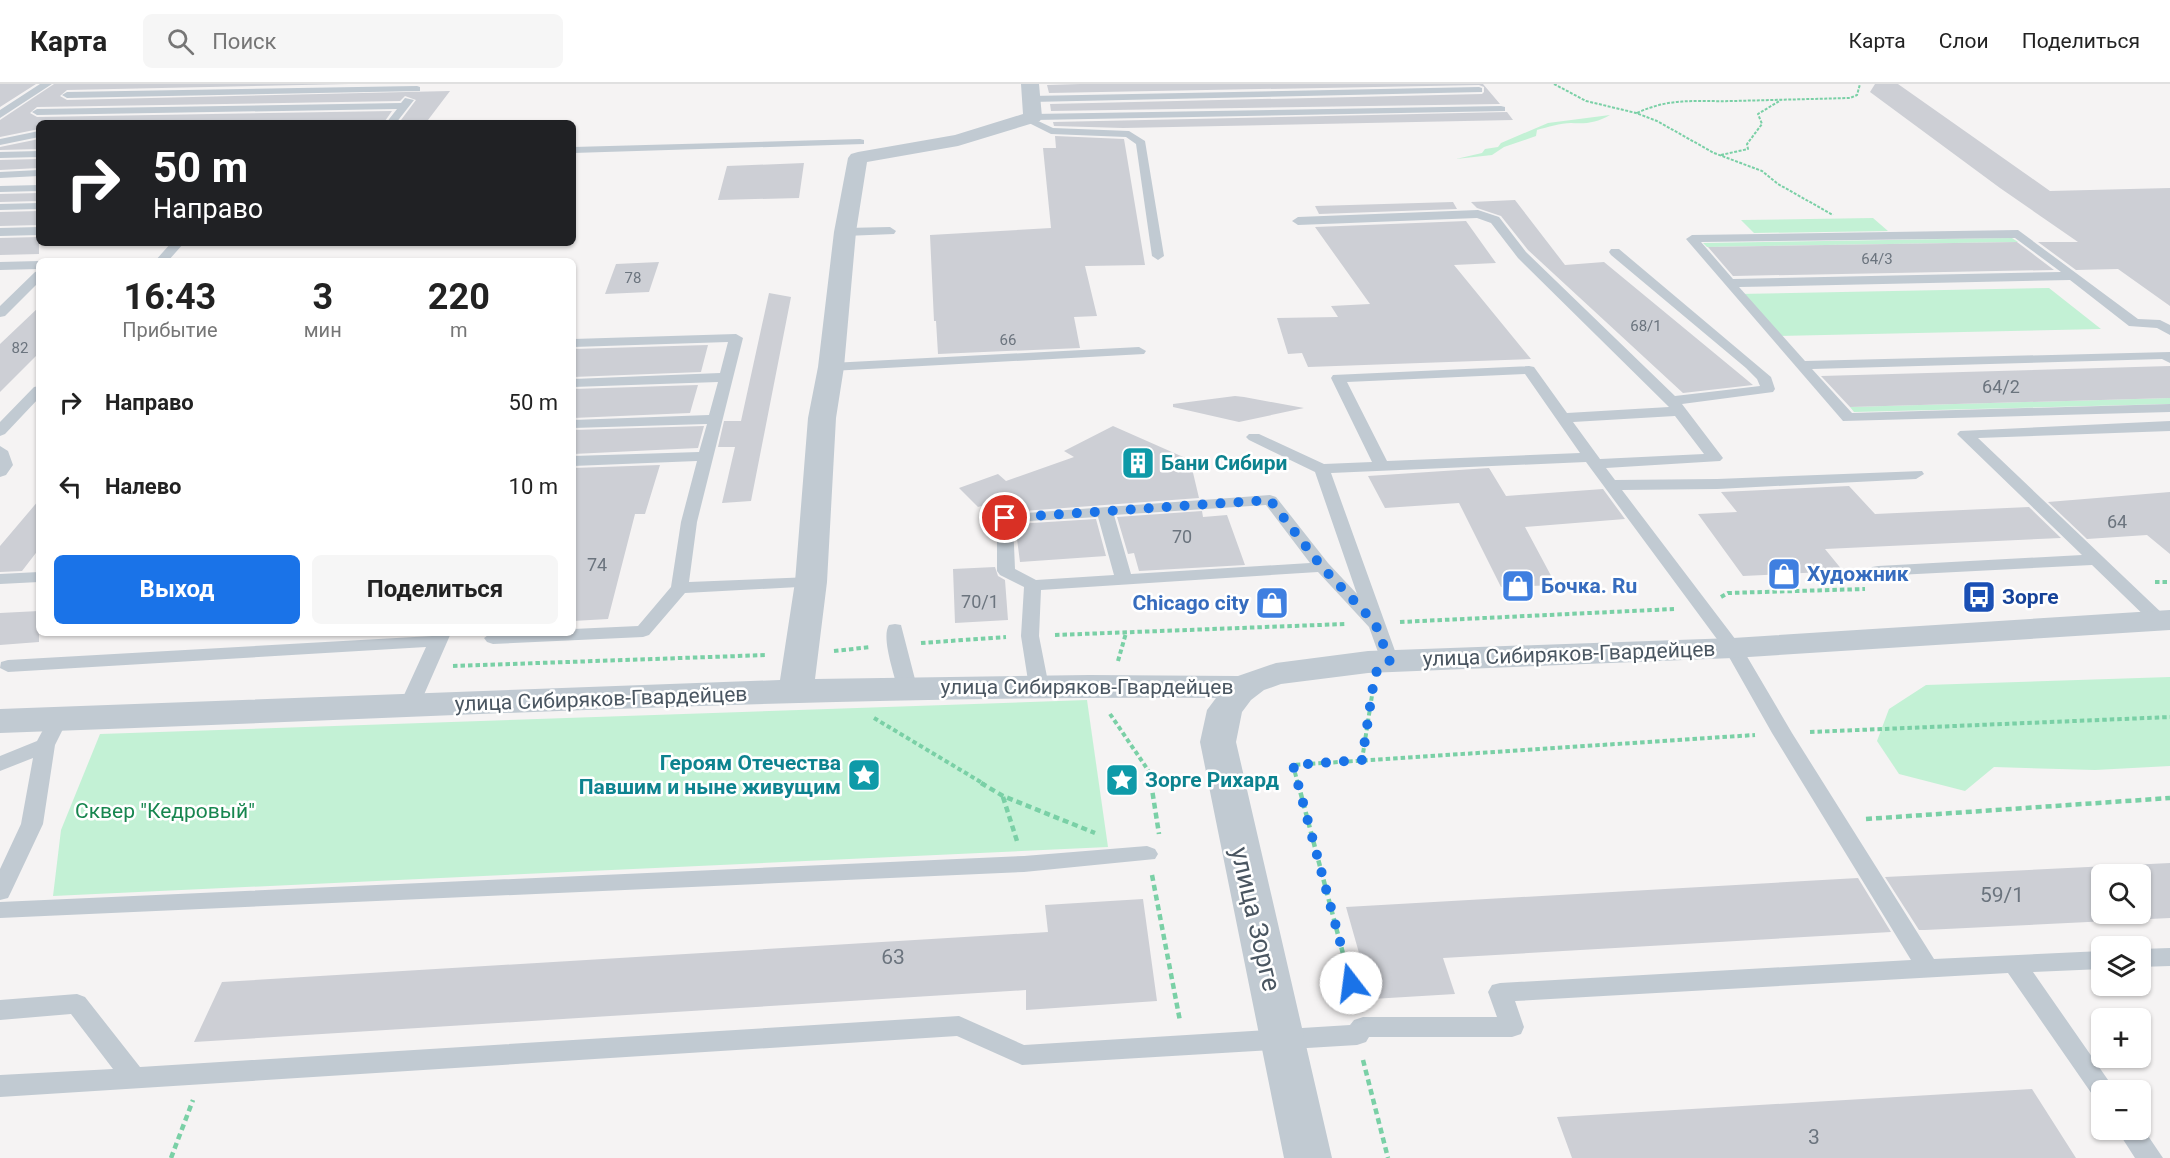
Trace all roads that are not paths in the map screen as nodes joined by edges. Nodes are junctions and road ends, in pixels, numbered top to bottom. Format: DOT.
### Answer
graph roads {
  1 [pos="46,84"];
  2 [pos="419,86"];
  3 [pos="1479,90"];
  4 [pos="67,94"];
  5 [pos="1030,105"];
  6 [pos="404,106"];
  7 [pos="1501,109"];
  8 [pos="37,112"];
  9 [pos="0,115"];
  10 [pos="394,120"];
  11 [pos="36,135"];
  12 [pos="0,142"];
  13 [pos="860,145"];
  14 [pos="576,150"];
  15 [pos="36,154"];
  16 [pos="0,155"];
  17 [pos="36,173"];
  18 [pos="0,175"];
  19 [pos="36,188"];
  20 [pos="0,189"];
  21 [pos="36,206"];
  22 [pos="0,207"];
  23 [pos="1299,221"];
  24 [pos="36,231"];
  25 [pos="890,231"];
  26 [pos="0,232"];
  27 [pos="845,232"];
  28 [pos="175,246"];
  29 [pos="1616,252"];
  30 [pos="1158,256"];
  31 [pos="164,258"];
  32 [pos="36,265"];
  33 [pos="0,266"];
  34 [pos="2073,276"];
  35 [pos="36,278"];
  36 [pos="1729,283"];
  37 [pos="0,313"];
  38 [pos="2170,331"];
  39 [pos="576,343"];
  40 [pos="1139,351"];
  41 [pos="2168,356"];
  42 [pos="1801,365"];
  43 [pos="831,367"];
  44 [pos="726,377"];
  45 [pos="576,383"];
  46 [pos="36,393"];
  47 [pos="1676,406"];
  48 [pos="2170,408"];
  49 [pos="1946,415"];
  50 [pos="1562,417"];
  51 [pos="715,418"];
  52 [pos="576,424"];
  53 [pos="2170,426"];
  54 [pos="0,432"];
  55 [pos="1965,434"];
  56 [pos="1254,437"];
  57 [pos="0,451"];
  58 [pos="704,456"];
  59 [pos="576,461"];
  60 [pos="1593,461"];
  61 [pos="1382,466"];
  62 [pos="1322,469"];
  63 [pos="0,472"];
  64 [pos="1916,474"];
  65 [pos="1610,484"];
  66 [pos="1105,511"];
  67 [pos="2094,560"];
  68 [pos="1322,567"];
  69 [pos="1878,572"];
  70 [pos="36,577"];
  71 [pos="0,579"];
  72 [pos="1124,579"];
  73 [pos="811,582"];
  74 [pos="1033,585"];
  75 [pos="680,588"];
  76 [pos="2164,620"];
  77 [pos="1375,623"];
  78 [pos="576,634"];
  79 [pos="536,636"];
  80 [pos="441,637"];
  81 [pos="895,637"];
  82 [pos="493,638"];
  83 [pos="1733,648"];
  84 [pos="1390,662"];
  85 [pos="8,666"];
  86 [pos="907,687"];
  87 [pos="1039,687"];
  88 [pos="1245,687"];
  89 [pos="813,691"];
  90 [pos="409,706"];
  91 [pos="0,721"];
  92 [pos="52,732"];
  93 [pos="0,764"];
  94 [pos="1148,854"];
  95 [pos="0,892"];
  96 [pos="0,910"];
  97 [pos="2170,957"];
  98 [pos="2151,958"];
  99 [pos="2091,961"];
  100 [pos="2015,965"];
  101 [pos="1928,968"];
  102 [pos="0,1010"];
  103 [pos="1283,1039"];
  104 [pos="134,1078"];
  105 [pos="2096,1080"];
  106 [pos="0,1086"];
  107 [pos="2137,1140"];
  108 [pos="1308,1158"];
  109 [pos="2150,1158"];
  1 -- 9 [label="lane"];
  2 -- 4 [label="lane"];
  2 -- 6 [label="lane"];
  3 -- 5 [label="lane"];
  5 -- 7 [label="lane"];
  5 -- 13 [label="street"];
  5 -- 30 [label="lane"];
  6 -- 8 [label="lane"];
  6 -- 10 [label="lane"];
  11 -- 12 [label="lane"];
  13 -- 14 [label="lane"];
  13 -- 27 [label="street"];
  15 -- 16 [label="lane"];
  17 -- 18 [label="lane"];
  19 -- 20 [label="lane"];
  21 -- 22 [label="lane"];
  23 -- 47 [label="lane"];
  24 -- 26 [label="lane"];
  25 -- 27 [label="lane"];
  27 -- 43 [label="street"];
  28 -- 31 [label="lane"];
  29 -- 47 [label="lane"];
  32 -- 33 [label="lane"];
  34 -- 36 [label="lane"];
  34 -- 36 [label="lane"];
  34 -- 38 [label="lane"];
  35 -- 37 [label="lane"];
  36 -- 42 [label="lane"];
  39 -- 44 [label="lane"];
  40 -- 43 [label="lane"];
  41 -- 42 [label="lane"];
  42 -- 49 [label="lane"];
  43 -- 73 [label="street"];
  44 -- 45 [label="lane"];
  44 -- 51 [label="lane"];
  46 -- 54 [label="lane"];
  47 -- 50 [label="lane"];
  47 -- 60 [label="lane"];
  48 -- 49 [label="lane"];
  49 -- 55 [label="lane"];
  50 -- 60 [label="lane"];
  50 -- 61 [label="lane"];
  51 -- 52 [label="lane"];
  51 -- 58 [label="lane"];
  53 -- 55 [label="lane"];
  55 -- 67 [label="lane"];
  56 -- 62 [label="lane"];
  57 -- 63 [label="lane"];
  58 -- 59 [label="lane"];
  58 -- 75 [label="lane"];
  60 -- 61 [label="lane"];
  60 -- 65 [label="lane"];
  61 -- 62 [label="lane"];
  62 -- 77 [label="lane"];
  64 -- 65 [label="lane"];
  65 -- 83 [label="lane"];
  66 -- 68 [label="lane"];
  66 -- 72 [label="lane"];
  66 -- 74 [label="lane"];
  67 -- 69 [label="lane"];
  67 -- 76 [label="lane"];
  68 -- 72 [label="lane"];
  68 -- 77 [label="lane"];
  70 -- 71 [label="lane"];
  72 -- 74 [label="lane"];
  73 -- 75 [label="lane"];
  73 -- 89 [label="street"];
  74 -- 87 [label="lane"];
  75 -- 78 [label="lane"];
  76 -- 83 [label="street, улица Сибиряков-Гвардейцев"];
  77 -- 84 [label="lane"];
  79 -- 82 [label="lane"];
  80 -- 85 [label="lane"];
  80 -- 90 [label="lane"];
  81 -- 86 [label="lane"];
  83 -- 84 [label="street, улица Сибиряков-Гвардейцев"];
  83 -- 101 [label="lane"];
  84 -- 88 [label="street, улица Сибиряков-Гвардейцев"];
  86 -- 87 [label="street, улица Сибиряков-Гвардейцев"];
  86 -- 89 [label="street, улица Сибиряков-Гвардейцев"];
  87 -- 88 [label="street, улица Сибиряков-Гвардейцев"];
  88 -- 103 [label="street, улица Зорге"];
  89 -- 90 [label="street, улица Сибиряков-Гвардейцев"];
  90 -- 92 [label="street, улица Сибиряков-Гвардейцев"];
  91 -- 92 [label="street, улица Сибиряков-Гвардейцев"];
  92 -- 93 [label="lane"];
  92 -- 95 [label="lane"];
  94 -- 96 [label="lane"];
  97 -- 98 [label="lane"];
  99 -- 100 [label="lane"];
  100 -- 101 [label="lane"];
  100 -- 105 [label="lane"];
  101 -- 103 [label="lane"];
  102 -- 104 [label="lane"];
  103 -- 104 [label="lane"];
  103 -- 108 [label="street, улица Зорге"];
  104 -- 106 [label="lane"];
  107 -- 109 [label="lane"];
}
